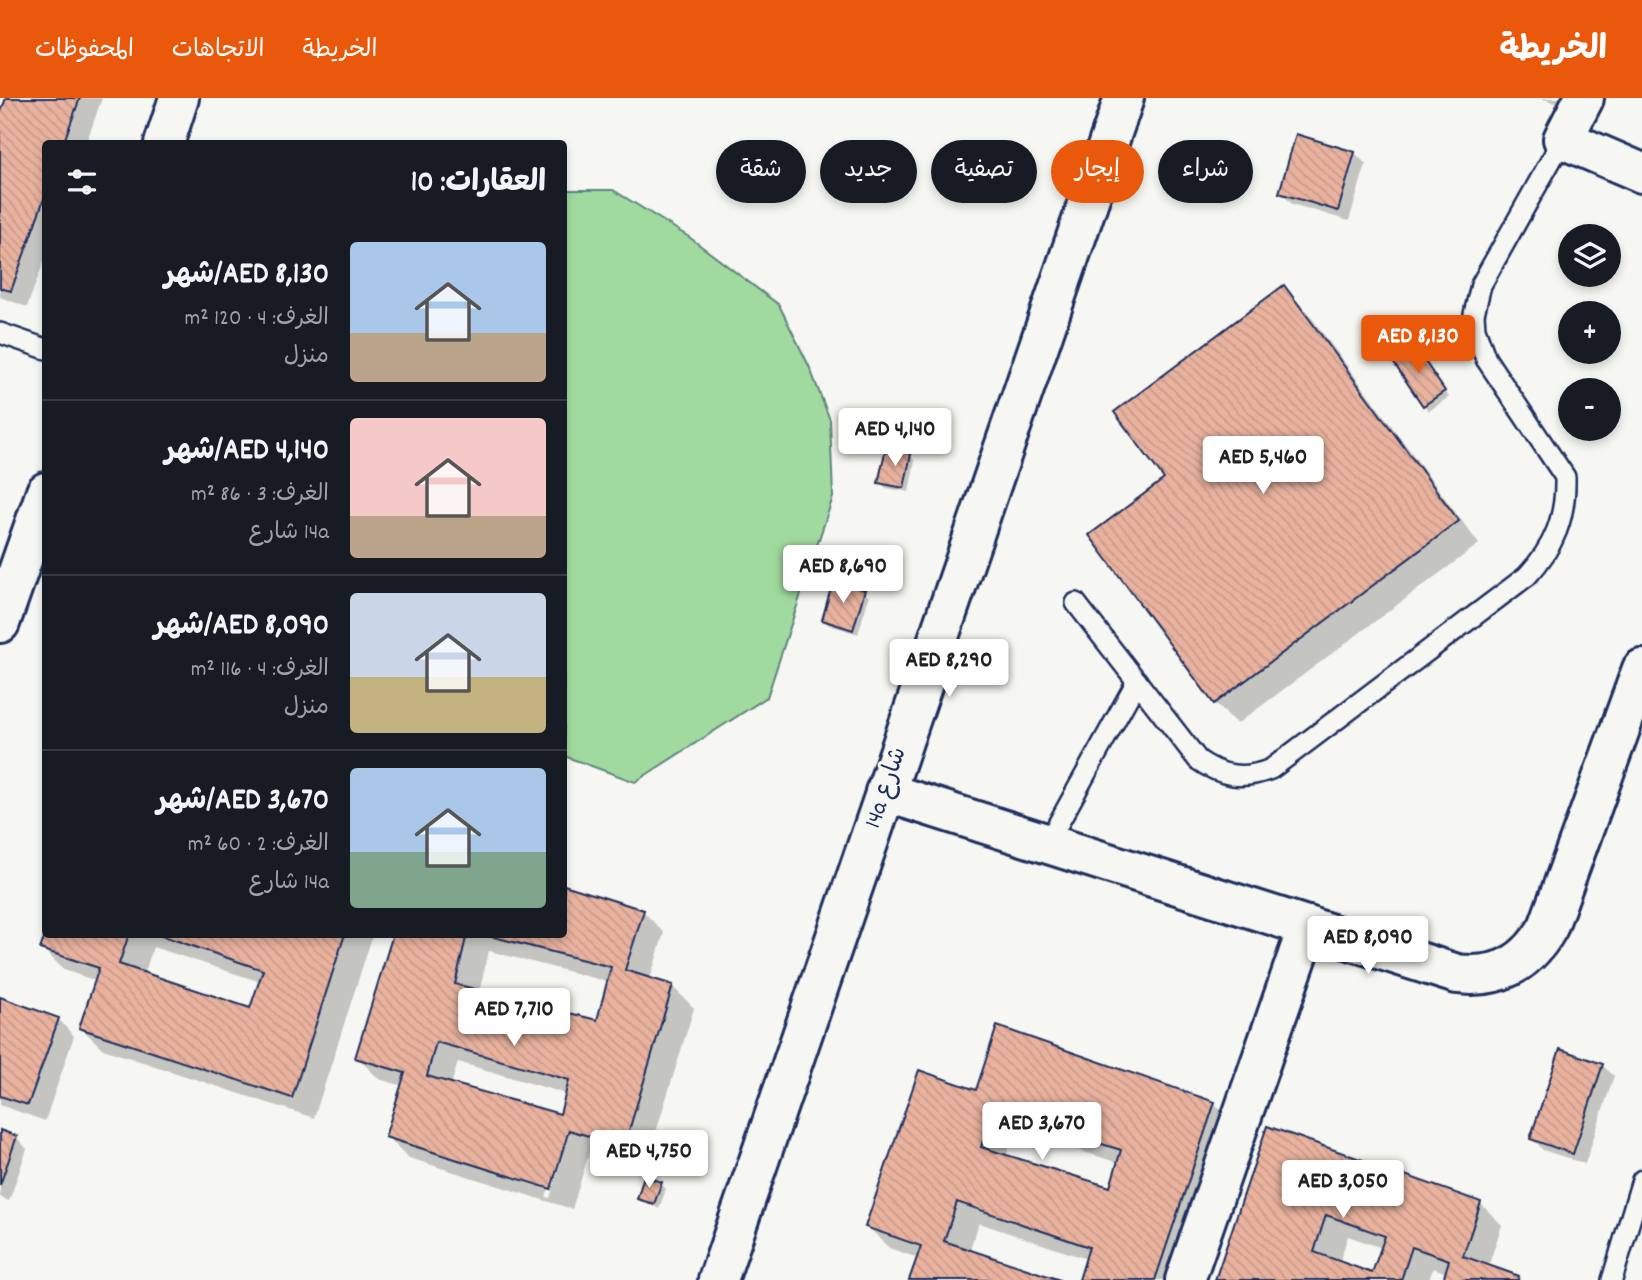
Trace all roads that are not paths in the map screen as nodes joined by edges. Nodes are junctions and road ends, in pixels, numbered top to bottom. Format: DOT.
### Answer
graph roads {
  1 [pos="179,98"];
  2 [pos="1124,98"];
  3 [pos="1584,98"];
  4 [pos="1563,139"];
  5 [pos="165,140"];
  6 [pos="1642,173"];
  7 [pos="0,333"];
  8 [pos="42,348"];
  9 [pos="42,503"];
  10 [pos="1076,603"];
  11 [pos="0,623"];
  12 [pos="1642,669"];
  13 [pos="1137,681"];
  14 [pos="886,792"];
  15 [pos="1047,844"];
  16 [pos="1308,926"];
  17 [pos="1642,1180"];
  18 [pos="718,1280"];
  19 [pos="1185,1280"];
  20 [pos="1612,1280"];
  1 -- 5 [label="street"];
  2 -- 14 [label="street, 14a شارع"];
  3 -- 4 [label="street"];
  4 -- 6 [label="street"];
  4 -- 13 [label="lane"];
  7 -- 8 [label="lane"];
  9 -- 11 [label="street"];
  10 -- 13 [label="lane"];
  12 -- 16 [label="street"];
  13 -- 15 [label="lane"];
  14 -- 15 [label="street"];
  14 -- 18 [label="street, 14a شارع"];
  15 -- 16 [label="street"];
  16 -- 19 [label="street"];
  17 -- 20 [label="lane"];
}
